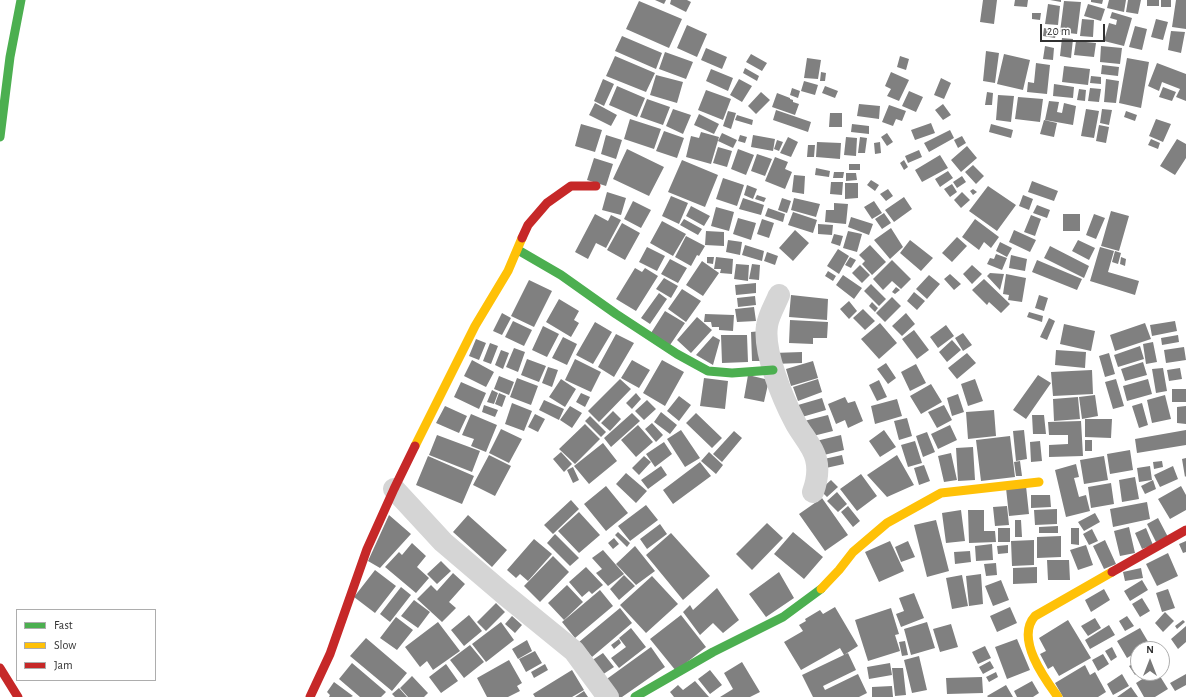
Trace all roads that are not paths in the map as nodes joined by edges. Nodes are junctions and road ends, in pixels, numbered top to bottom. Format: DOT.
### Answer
graph roads {
  1 [pos="21,0"];
  2 [pos="0,137"];
  3 [pos="596,186"];
  4 [pos="518,250"];
  5 [pos="779,295"];
  6 [pos="773,370"];
  7 [pos="1039,482"];
  8 [pos="394,489"];
  9 [pos="813,492"];
  10 [pos="1186,530"];
  11 [pos="0,668"];
  12 [pos="18,697"];
  13 [pos="310,697"];
  14 [pos="608,697"];
  15 [pos="635,697"];
  16 [pos="1058,697"];
  1 -- 2 [label="street"];
  3 -- 4 [label="street"];
  4 -- 6 [label="street"];
  4 -- 8 [label="street"];
  5 -- 6 [label="street"];
  6 -- 9 [label="street"];
  7 -- 15 [label="street"];
  8 -- 13 [label="street"];
  8 -- 14 [label="street"];
  10 -- 16 [label="street"];
  11 -- 12 [label="street"];
}
